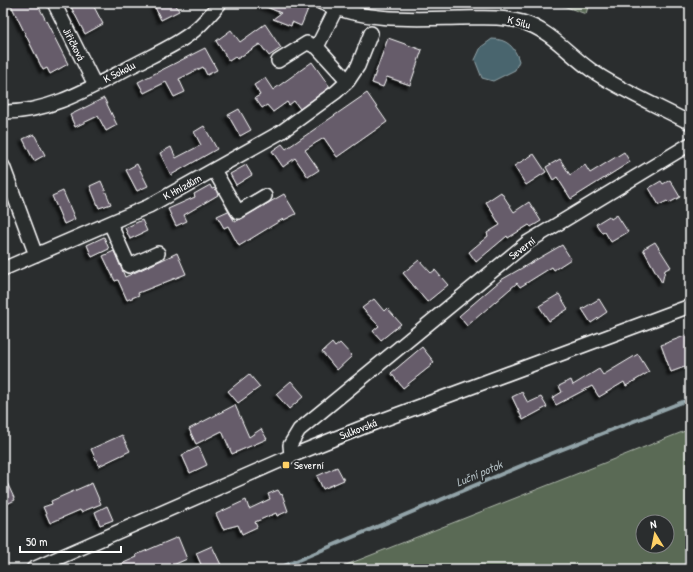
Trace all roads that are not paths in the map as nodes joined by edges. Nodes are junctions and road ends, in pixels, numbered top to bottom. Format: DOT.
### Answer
graph roads {
  1 [pos="54,3"];
  2 [pos="220,3"];
  3 [pos="322,3"];
  4 [pos="338,6"];
  5 [pos="371,33"];
  6 [pos="318,47"];
  7 [pos="278,61"];
  8 [pos="348,81"];
  9 [pos="95,85"];
  10 [pos="3,112"];
  11 [pos="690,123"];
  12 [pos="690,144"];
  13 [pos="3,166"];
  14 [pos="214,170"];
  15 [pos="265,196"];
  16 [pos="110,223"];
  17 [pos="158,253"];
  18 [pos="36,255"];
  19 [pos="3,269"];
  20 [pos="690,306"];
  21 [pos="291,456"];
  22 [pos="33,569"];
  1 -- 9 [label="street, Jiřičková"];
  2 -- 9 [label="street, K Sokolu"];
  3 -- 4 [label="street, K Silu"];
  4 -- 6 [label="street"];
  4 -- 11 [label="street, K Silu"];
  5 -- 8 [label="street, K Hnízdům"];
  6 -- 7 [label="street"];
  6 -- 8 [label="street"];
  8 -- 14 [label="street, K Hnízdům"];
  9 -- 10 [label="street, K Sokolu"];
  12 -- 21 [label="street, Severní"];
  13 -- 18 [label="street"];
  14 -- 15 [label="street"];
  14 -- 16 [label="street, K Hnízdům"];
  16 -- 17 [label="street"];
  16 -- 18 [label="street, K Hnízdům"];
  18 -- 19 [label="street, K Hnízdům"];
  20 -- 21 [label="street, Sulkovská"];
  21 -- 22 [label="street, Sulkovská"];
}
